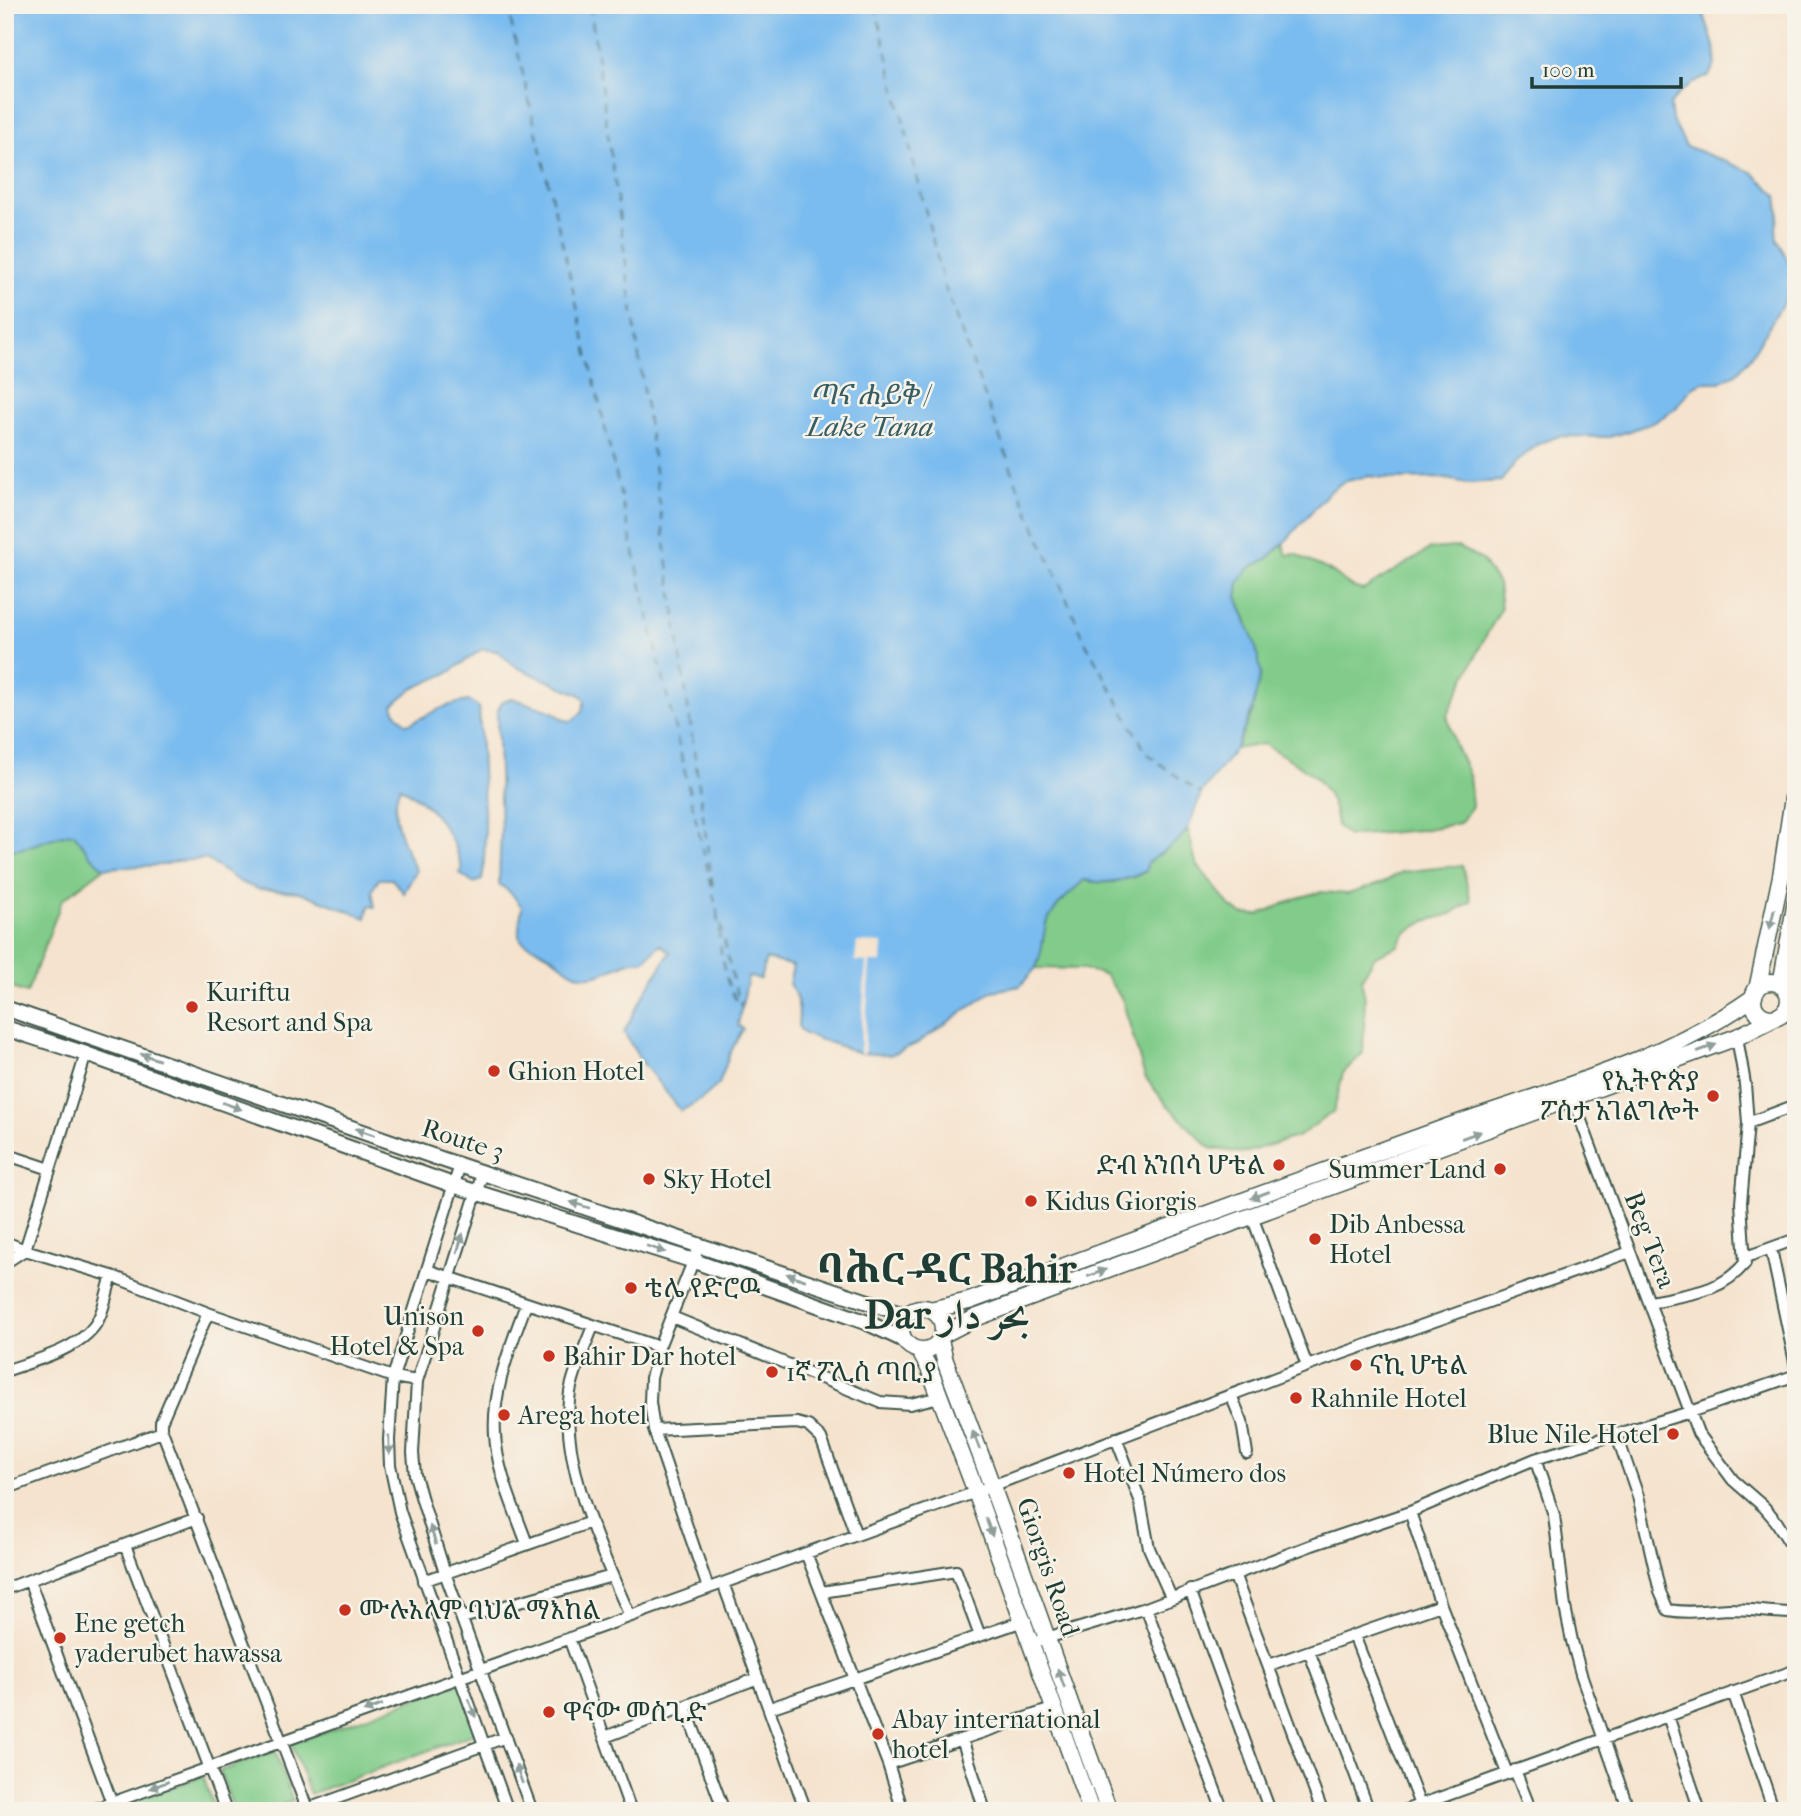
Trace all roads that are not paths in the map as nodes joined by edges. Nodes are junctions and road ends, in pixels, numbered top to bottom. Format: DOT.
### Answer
graph roads {
  1 [pos="1796,779"];
  2 [pos="1796,901"];
  3 [pos="1787,988"];
  4 [pos="1755,993"];
  5 [pos="5,1008"];
  6 [pos="1788,1013"];
  7 [pos="62,1027"];
  8 [pos="5,1028"];
  9 [pos="1737,1037"];
  10 [pos="56,1044"];
  11 [pos="86,1054"];
  12 [pos="189,1070"];
  13 [pos="182,1088"];
  14 [pos="1570,1091"];
  15 [pos="1796,1105"];
  16 [pos="1748,1123"];
  17 [pos="5,1154"];
  18 [pos="460,1165"];
  19 [pos="50,1169"];
  20 [pos="483,1172"];
  21 [pos="453,1185"];
  22 [pos="1286,1185"];
  23 [pos="476,1191"];
  24 [pos="1292,1201"];
  25 [pos="1231,1205"];
  26 [pos="1244,1218"];
  27 [pos="1796,1239"];
  28 [pos="5,1242"];
  29 [pos="700,1244"];
  30 [pos="1771,1249"];
  31 [pos="25,1250"];
  32 [pos="1630,1252"];
  33 [pos="1746,1257"];
  34 [pos="694,1261"];
  35 [pos="5,1263"];
  36 [pos="427,1270"];
  37 [pos="112,1276"];
  38 [pos="450,1278"];
  39 [pos="1028,1279"];
  40 [pos="1034,1296"];
  41 [pos="1650,1302"];
  42 [pos="526,1304"];
  43 [pos="930,1310"];
  44 [pos="208,1313"];
  45 [pos="907,1315"];
  46 [pos="672,1317"];
  47 [pos="593,1326"];
  48 [pos="941,1337"];
  49 [pos="904,1340"];
  50 [pos="659,1347"];
  51 [pos="919,1350"];
  52 [pos="1307,1366"];
  53 [pos="1796,1367"];
  54 [pos="5,1371"];
  55 [pos="1796,1375"];
  56 [pos="393,1377"];
  57 [pos="417,1381"];
  58 [pos="1231,1395"];
  59 [pos="940,1396"];
  60 [pos="1690,1412"];
  61 [pos="654,1430"];
  62 [pos="162,1432"];
  63 [pos="1616,1433"];
  64 [pos="1116,1438"];
  65 [pos="1247,1453"];
  66 [pos="1535,1459"];
  67 [pos="993,1485"];
  68 [pos="5,1489"];
  69 [pos="976,1492"];
  70 [pos="1410,1512"];
  71 [pos="197,1518"];
  72 [pos="591,1522"];
  73 [pos="1791,1534"];
  74 [pos="856,1535"];
  75 [pos="527,1544"];
  76 [pos="125,1545"];
  77 [pos="806,1553"];
  78 [pos="1796,1553"];
  79 [pos="446,1573"];
  80 [pos="1234,1574"];
  81 [pos="612,1576"];
  82 [pos="29,1580"];
  83 [pos="424,1581"];
  84 [pos="723,1583"];
  85 [pos="708,1588"];
  86 [pos="5,1589"];
  87 [pos="1190,1590"];
  88 [pos="822,1592"];
  89 [pos="1171,1598"];
  90 [pos="1441,1605"];
  91 [pos="1146,1608"];
  92 [pos="1796,1613"];
  93 [pos="630,1616"];
  94 [pos="462,1618"];
  95 [pos="1030,1618"];
  96 [pos="1354,1635"];
  97 [pos="980,1636"];
  98 [pos="569,1638"];
  99 [pos="1039,1641"];
  100 [pos="1309,1651"];
  101 [pos="1269,1665"];
  102 [pos="482,1669"];
  103 [pos="1796,1670"];
  104 [pos="460,1676"];
  105 [pos="758,1678"];
  106 [pos="856,1679"];
  107 [pos="1733,1692"];
  108 [pos="685,1706"];
  109 [pos="770,1708"];
  110 [pos="1055,1708"];
  111 [pos="1668,1716"];
  112 [pos="506,1737"];
  113 [pos="605,1737"];
  114 [pos="1604,1738"];
  115 [pos="962,1739"];
  116 [pos="282,1741"];
  117 [pos="486,1744"];
  118 [pos="888,1763"];
  119 [pos="209,1767"];
  120 [pos="1511,1772"];
  121 [pos="1420,1805"];
  122 [pos="113,1807"];
  123 [pos="1796,1807"];
  124 [pos="531,1808"];
  125 [pos="306,1810"];
  126 [pos="89,1811"];
  127 [pos="226,1811"];
  128 [pos="508,1811"];
  129 [pos="514,1811"];
  130 [pos="631,1811"];
  131 [pos="724,1811"];
  132 [pos="806,1811"];
  133 [pos="903,1811"];
  134 [pos="985,1811"];
  135 [pos="1091,1811"];
  136 [pos="1109,1811"];
  137 [pos="1223,1811"];
  138 [pos="1270,1811"];
  139 [pos="1322,1811"];
  140 [pos="1369,1811"];
  141 [pos="1403,1811"];
  142 [pos="1531,1811"];
  143 [pos="1629,1811"];
  144 [pos="1699,1811"];
  145 [pos="1774,1811"];
  146 [pos="1786,1811"];
  1 -- 4 [label="highway, one-way"];
  2 -- 3 [label="highway"];
  3 -- 4 [label="highway"];
  3 -- 6 [label="highway"];
  4 -- 6 [label="highway"];
  4 -- 14 [label="highway"];
  5 -- 7 [label="main road, Route 3"];
  6 -- 9 [label="highway"];
  7 -- 10 [label="main road"];
  12 -- 7 [label="main road, Route 3, one-way"];
  8 -- 10 [label="main road"];
  14 -- 9 [label="highway, one-way"];
  9 -- 16 [label="street"];
  10 -- 11 [label="main road"];
  11 -- 13 [label="main road"];
  11 -- 19 [label="street"];
  12 -- 13 [label="main road"];
  18 -- 12 [label="main road, Route 3, one-way"];
  13 -- 21 [label="main road, one-way"];
  14 -- 22 [label="highway"];
  24 -- 14 [label="highway, one-way"];
  14 -- 32 [label="street, Beg Tera"];
  15 -- 16 [label="street"];
  16 -- 33 [label="street"];
  17 -- 19 [label="street"];
  18 -- 20 [label="main road, Route 3"];
  18 -- 21 [label="street"];
  19 -- 31 [label="street"];
  20 -- 23 [label="street"];
  29 -- 20 [label="main road, Route 3, one-way"];
  21 -- 23 [label="main road"];
  21 -- 36 [label="street"];
  22 -- 24 [label="highway"];
  22 -- 25 [label="highway, one-way"];
  23 -- 34 [label="main road, one-way"];
  38 -- 23 [label="street, one-way"];
  24 -- 26 [label="highway"];
  25 -- 26 [label="highway"];
  25 -- 39 [label="highway"];
  40 -- 26 [label="highway, one-way"];
  26 -- 52 [label="street"];
  27 -- 30 [label="street"];
  28 -- 31 [label="street"];
  29 -- 34 [label="street"];
  45 -- 29 [label="main road, Route 3, one-way"];
  30 -- 33 [label="street"];
  30 -- 53 [label="street"];
  31 -- 35 [label="street"];
  31 -- 37 [label="street"];
  32 -- 41 [label="street, Beg Tera"];
  32 -- 52 [label="street"];
  33 -- 41 [label="street"];
  34 -- 46 [label="street"];
  34 -- 49 [label="main road"];
  36 -- 38 [label="street"];
  36 -- 56 [label="street"];
  37 -- 44 [label="street"];
  37 -- 54 [label="street"];
  38 -- 42 [label="street"];
  38 -- 57 [label="street"];
  39 -- 40 [label="highway"];
  39 -- 43 [label="highway"];
  40 -- 48 [label="highway"];
  41 -- 60 [label="street, Beg Tera"];
  42 -- 47 [label="street"];
  42 -- 75 [label="street"];
  43 -- 45 [label="highway"];
  43 -- 48 [label="highway"];
  44 -- 56 [label="street"];
  44 -- 62 [label="street"];
  45 -- 49 [label="highway"];
  46 -- 50 [label="street"];
  46 -- 59 [label="street"];
  47 -- 50 [label="street"];
  47 -- 72 [label="street"];
  48 -- 51 [label="highway"];
  67 -- 48 [label="highway, Giorgis Road, one-way"];
  49 -- 51 [label="highway"];
  50 -- 61 [label="street"];
  51 -- 59 [label="highway"];
  52 -- 58 [label="street"];
  55 -- 60 [label="street"];
  56 -- 57 [label="street"];
  56 -- 83 [label="street, one-way"];
  79 -- 57 [label="street, one-way"];
  58 -- 64 [label="street"];
  58 -- 65 [label="street"];
  59 -- 69 [label="highway"];
  60 -- 63 [label="street"];
  60 -- 73 [label="street, Beg Tera"];
  61 -- 74 [label="street"];
  61 -- 85 [label="street"];
  62 -- 68 [label="street"];
  62 -- 71 [label="street"];
  63 -- 66 [label="street"];
  63 -- 92 [label="street"];
  64 -- 67 [label="street"];
  64 -- 89 [label="street"];
  66 -- 70 [label="street"];
  66 -- 114 [label="street"];
  67 -- 69 [label="street"];
  67 -- 95 [label="highway, Giorgis Road"];
  69 -- 74 [label="street"];
  69 -- 95 [label="highway, one-way"];
  70 -- 80 [label="street"];
  70 -- 90 [label="street"];
  71 -- 76 [label="street"];
  71 -- 116 [label="street"];
  72 -- 75 [label="street"];
  72 -- 81 [label="street"];
  73 -- 78 [label="street, Beg Tera"];
  74 -- 77 [label="street"];
  75 -- 79 [label="street"];
  76 -- 82 [label="street"];
  76 -- 119 [label="street"];
  77 -- 84 [label="street"];
  77 -- 88 [label="street"];
  79 -- 83 [label="street"];
  79 -- 94 [label="street"];
  80 -- 87 [label="street"];
  80 -- 101 [label="street"];
  81 -- 93 [label="street"];
  81 -- 94 [label="street"];
  82 -- 86 [label="street"];
  82 -- 122 [label="street"];
  83 -- 104 [label="street"];
  84 -- 85 [label="street"];
  84 -- 105 [label="street"];
  85 -- 93 [label="street"];
  87 -- 89 [label="street"];
  87 -- 138 [label="street"];
  88 -- 97 [label="street"];
  88 -- 106 [label="street"];
  89 -- 91 [label="street"];
  90 -- 96 [label="street"];
  90 -- 120 [label="street"];
  91 -- 99 [label="street"];
  91 -- 137 [label="street"];
  93 -- 98 [label="street"];
  94 -- 102 [label="street"];
  95 -- 97 [label="street"];
  95 -- 99 [label="highway"];
  96 -- 100 [label="street"];
  96 -- 121 [label="street"];
  97 -- 106 [label="street"];
  98 -- 102 [label="street"];
  98 -- 113 [label="street"];
  99 -- 110 [label="highway"];
  136 -- 99 [label="highway, Giorgis Road, one-way"];
  100 -- 101 [label="street"];
  100 -- 140 [label="street"];
  101 -- 139 [label="street"];
  102 -- 104 [label="street"];
  102 -- 112 [label="street"];
  103 -- 107 [label="street"];
  104 -- 116 [label="street, one-way"];
  104 -- 117 [label="street, one-way"];
  105 -- 108 [label="street"];
  105 -- 109 [label="street"];
  106 -- 109 [label="street"];
  106 -- 118 [label="street"];
  107 -- 111 [label="street"];
  107 -- 145 [label="street"];
  108 -- 113 [label="street"];
  108 -- 131 [label="street"];
  109 -- 132 [label="street"];
  110 -- 115 [label="street"];
  110 -- 135 [label="highway"];
  111 -- 114 [label="street"];
  111 -- 144 [label="street"];
  112 -- 117 [label="street"];
  124 -- 112 [label="street, one-way"];
  113 -- 130 [label="street"];
  114 -- 120 [label="street"];
  114 -- 143 [label="street"];
  115 -- 118 [label="street"];
  115 -- 134 [label="street"];
  116 -- 119 [label="street"];
  116 -- 125 [label="street"];
  117 -- 125 [label="street"];
  117 -- 128 [label="street"];
  118 -- 133 [label="street"];
  119 -- 122 [label="street, one-way"];
  119 -- 127 [label="street"];
  120 -- 121 [label="street"];
  120 -- 142 [label="street"];
  121 -- 141 [label="street"];
  122 -- 126 [label="street"];
  123 -- 146 [label="street"];
  124 -- 129 [label="street"];
}
